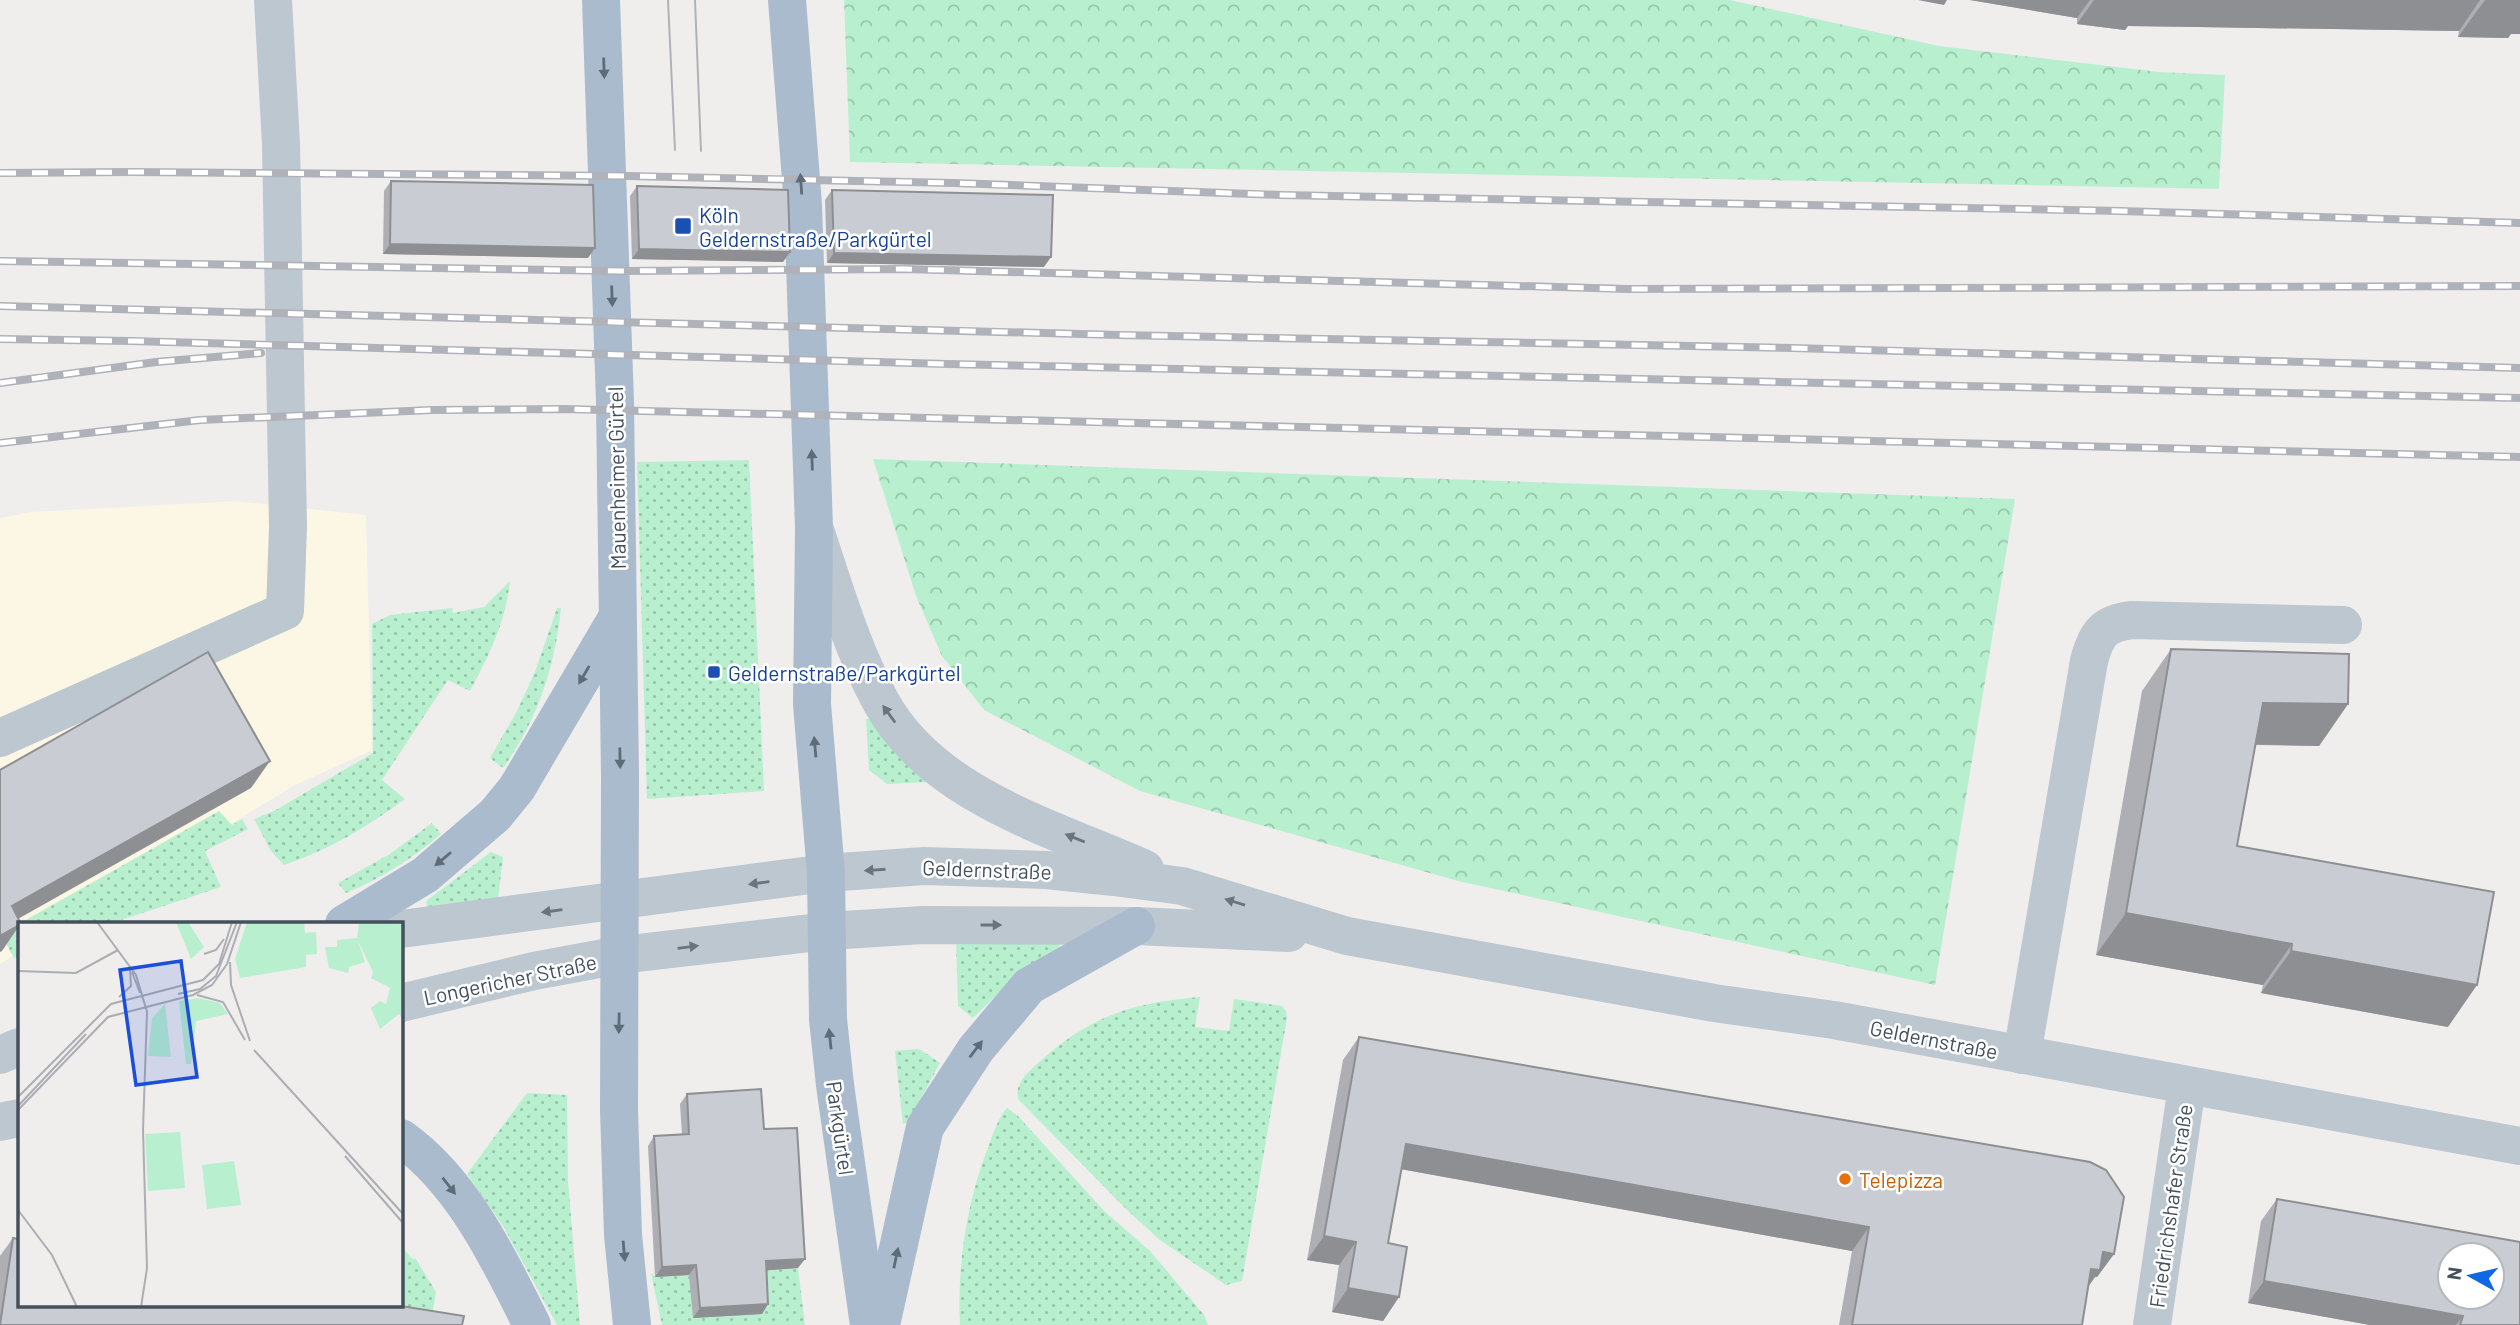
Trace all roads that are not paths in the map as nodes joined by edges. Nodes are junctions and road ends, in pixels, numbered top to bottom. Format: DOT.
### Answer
graph roads {
  1 [pos="273,0"];
  2 [pos="601,0"];
  3 [pos="788,0"];
  4 [pos="814,528"];
  5 [pos="618,617"];
  6 [pos="2343,625"];
  7 [pos="0,738"];
  8 [pos="826,873"];
  9 [pos="1182,886"];
  10 [pos="620,902"];
  11 [pos="347,922"];
  12 [pos="1136,926"];
  13 [pos="402,929"];
  14 [pos="828,931"];
  15 [pos="1347,936"];
  16 [pos="620,955"];
  17 [pos="402,1003"];
  18 [pos="18,1047"];
  19 [pos="0,1055"];
  20 [pos="2022,1055"];
  21 [pos="2188,1086"];
  22 [pos="18,1118"];
  23 [pos="0,1122"];
  24 [pos="402,1139"];
  25 [pos="2520,1146"];
  26 [pos="532,1325"];
  27 [pos="632,1325"];
  28 [pos="869,1325"];
  29 [pos="881,1325"];
  30 [pos="2152,1325"];
  1 -- 7 [label="street"];
  2 -- 5 [label="main road, Mauenheimer Gürtel, one-way"];
  4 -- 3 [label="main road, one-way"];
  8 -- 4 [label="main road, one-way"];
  9 -- 4 [label="street, one-way"];
  5 -- 10 [label="main road, Mauenheimer Gürtel, one-way"];
  5 -- 11 [label="main road, one-way"];
  6 -- 20 [label="street"];
  9 -- 8 [label="street, Geldernstraße, one-way"];
  8 -- 10 [label="street, Geldernstraße, one-way"];
  8 -- 14 [label="main road"];
  15 -- 9 [label="street, Geldernstraße, one-way"];
  10 -- 13 [label="street, one-way"];
  10 -- 16 [label="main road, Mauenheimer Gürtel"];
  14 -- 12 [label="street, Geldernstraße, one-way"];
  12 -- 15 [label="street, Geldernstraße"];
  29 -- 12 [label="main road, one-way"];
  16 -- 14 [label="street, Geldernstraße, one-way"];
  28 -- 14 [label="main road, Parkgürtel, one-way"];
  15 -- 20 [label="street, Geldernstraße"];
  16 -- 17 [label="street, Longericher Straße"];
  16 -- 27 [label="main road, one-way"];
  18 -- 19 [label="street"];
  20 -- 21 [label="street, Geldernstraße"];
  21 -- 25 [label="street, Geldernstraße"];
  21 -- 30 [label="street, Friedrichshafer Straße"];
  22 -- 23 [label="street"];
  24 -- 26 [label="main road, one-way"];
}
